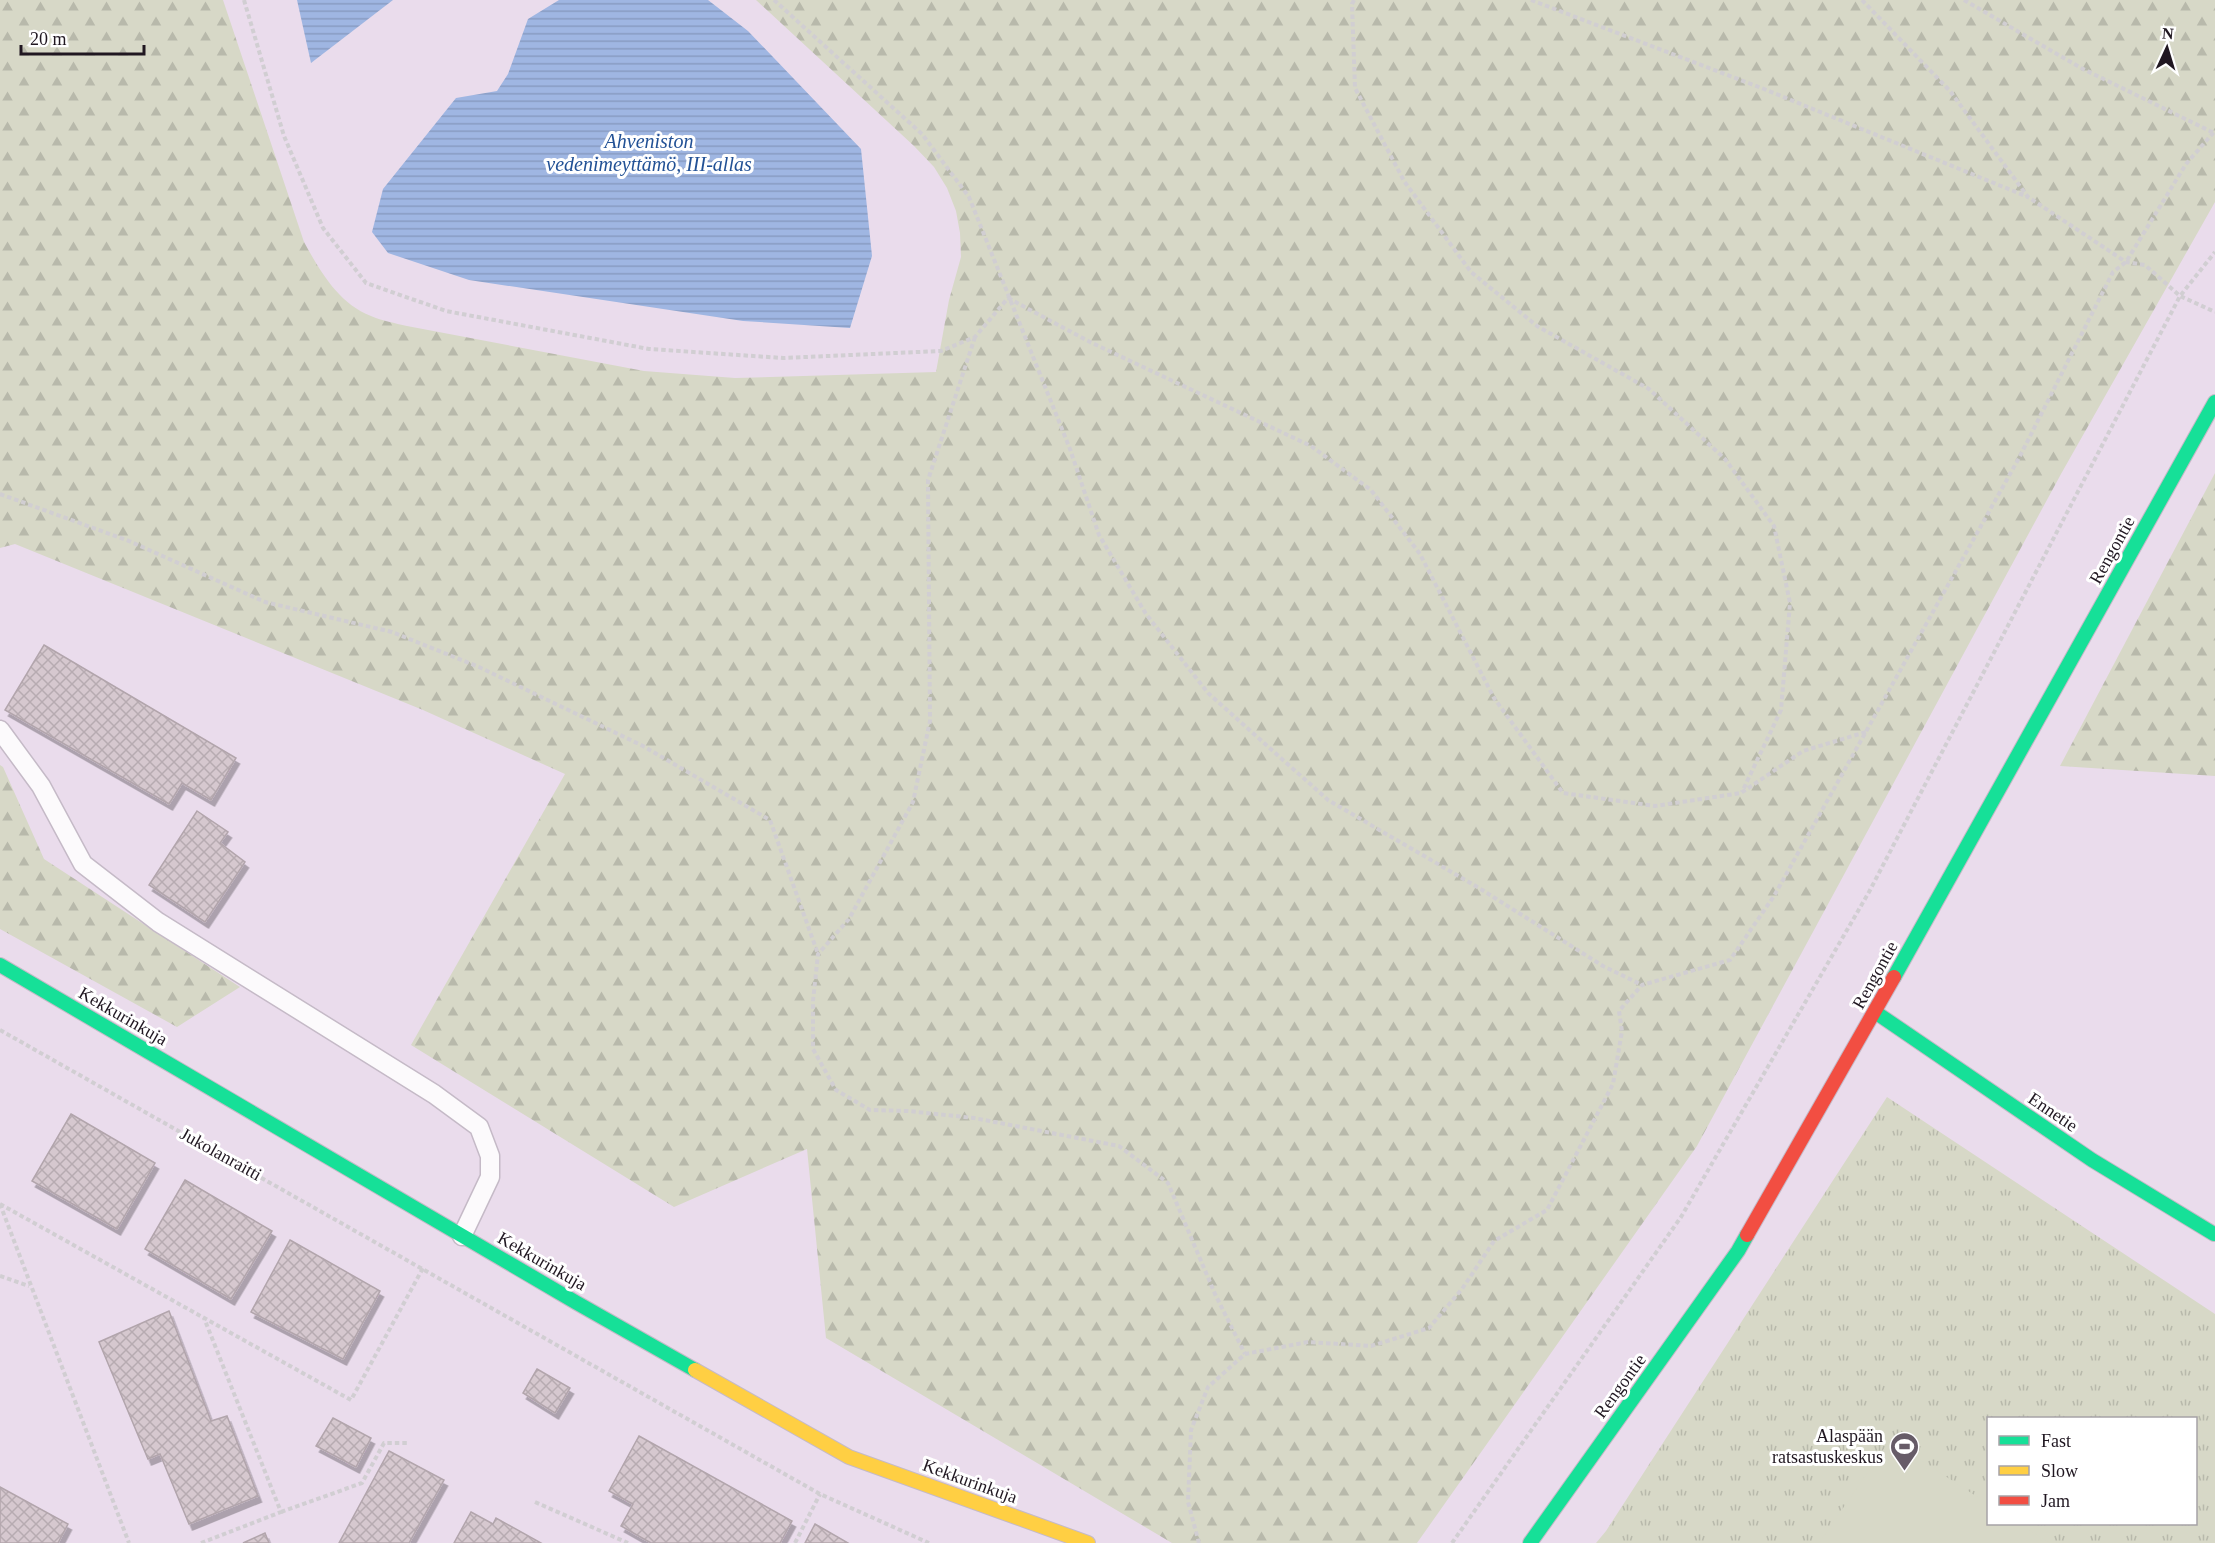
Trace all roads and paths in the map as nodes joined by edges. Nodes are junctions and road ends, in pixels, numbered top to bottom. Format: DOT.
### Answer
graph roads {
  1 [pos="244,0"];
  2 [pos="774,0"];
  3 [pos="1354,0"];
  4 [pos="1531,0"];
  5 [pos="1862,0"];
  6 [pos="1964,0"];
  7 [pos="2214,133"];
  8 [pos="2028,197"];
  9 [pos="2215,252"];
  10 [pos="2126,262"];
  11 [pos="2180,296"];
  12 [pos="1008,298"];
  13 [pos="2215,312"];
  14 [pos="975,337"];
  15 [pos="2215,402"];
  16 [pos="0,494"];
  17 [pos="0,730"];
  18 [pos="1866,732"];
  19 [pos="1741,793"];
  20 [pos="818,954"];
  21 [pos="0,965"];
  22 [pos="1642,985"];
  23 [pos="1875,1012"];
  24 [pos="0,1030"];
  25 [pos="0,1204"];
  26 [pos="2214,1234"];
  27 [pos="462,1236"];
  28 [pos="423,1268"];
  29 [pos="0,1276"];
  30 [pos="30,1286"];
  31 [pos="203,1317"];
  32 [pos="1245,1354"];
  33 [pos="407,1443"];
  34 [pos="820,1494"];
  35 [pos="535,1502"];
  36 [pos="281,1512"];
  37 [pos="129,1543"];
  38 [pos="201,1543"];
  39 [pos="628,1543"];
  40 [pos="795,1543"];
  41 [pos="929,1543"];
  42 [pos="1088,1543"];
  43 [pos="1199,1543"];
  44 [pos="1452,1543"];
  45 [pos="1530,1543"];
  1 -- 14 [label="path"];
  2 -- 12 [label="path"];
  3 -- 19 [label="path"];
  4 -- 8 [label="path"];
  5 -- 8 [label="path"];
  6 -- 7 [label="path"];
  7 -- 10 [label="path"];
  8 -- 10 [label="path"];
  9 -- 11 [label="path"];
  10 -- 11 [label="path"];
  10 -- 18 [label="path"];
  11 -- 13 [label="path"];
  11 -- 44 [label="path"];
  12 -- 14 [label="path"];
  12 -- 19 [label="path"];
  12 -- 22 [label="path"];
  14 -- 20 [label="path"];
  15 -- 23 [label="street, Rengontie"];
  16 -- 20 [label="path"];
  17 -- 27 [label="lane"];
  18 -- 19 [label="path"];
  18 -- 22 [label="path"];
  20 -- 32 [label="path"];
  21 -- 27 [label="street, Kekkurinkuja"];
  22 -- 32 [label="path"];
  23 -- 26 [label="street, Ennetie"];
  23 -- 45 [label="street, Rengontie"];
  24 -- 28 [label="path, Jukolanraitti"];
  25 -- 30 [label="path"];
  25 -- 31 [label="path"];
  27 -- 42 [label="street, Kekkurinkuja"];
  28 -- 31 [label="path"];
  28 -- 34 [label="path, Jukolanraitti"];
  29 -- 30 [label="path"];
  30 -- 37 [label="path"];
  31 -- 36 [label="path"];
  32 -- 43 [label="path"];
  33 -- 36 [label="path"];
  34 -- 40 [label="path"];
  34 -- 41 [label="path"];
  35 -- 39 [label="path"];
  36 -- 38 [label="path"];
}
